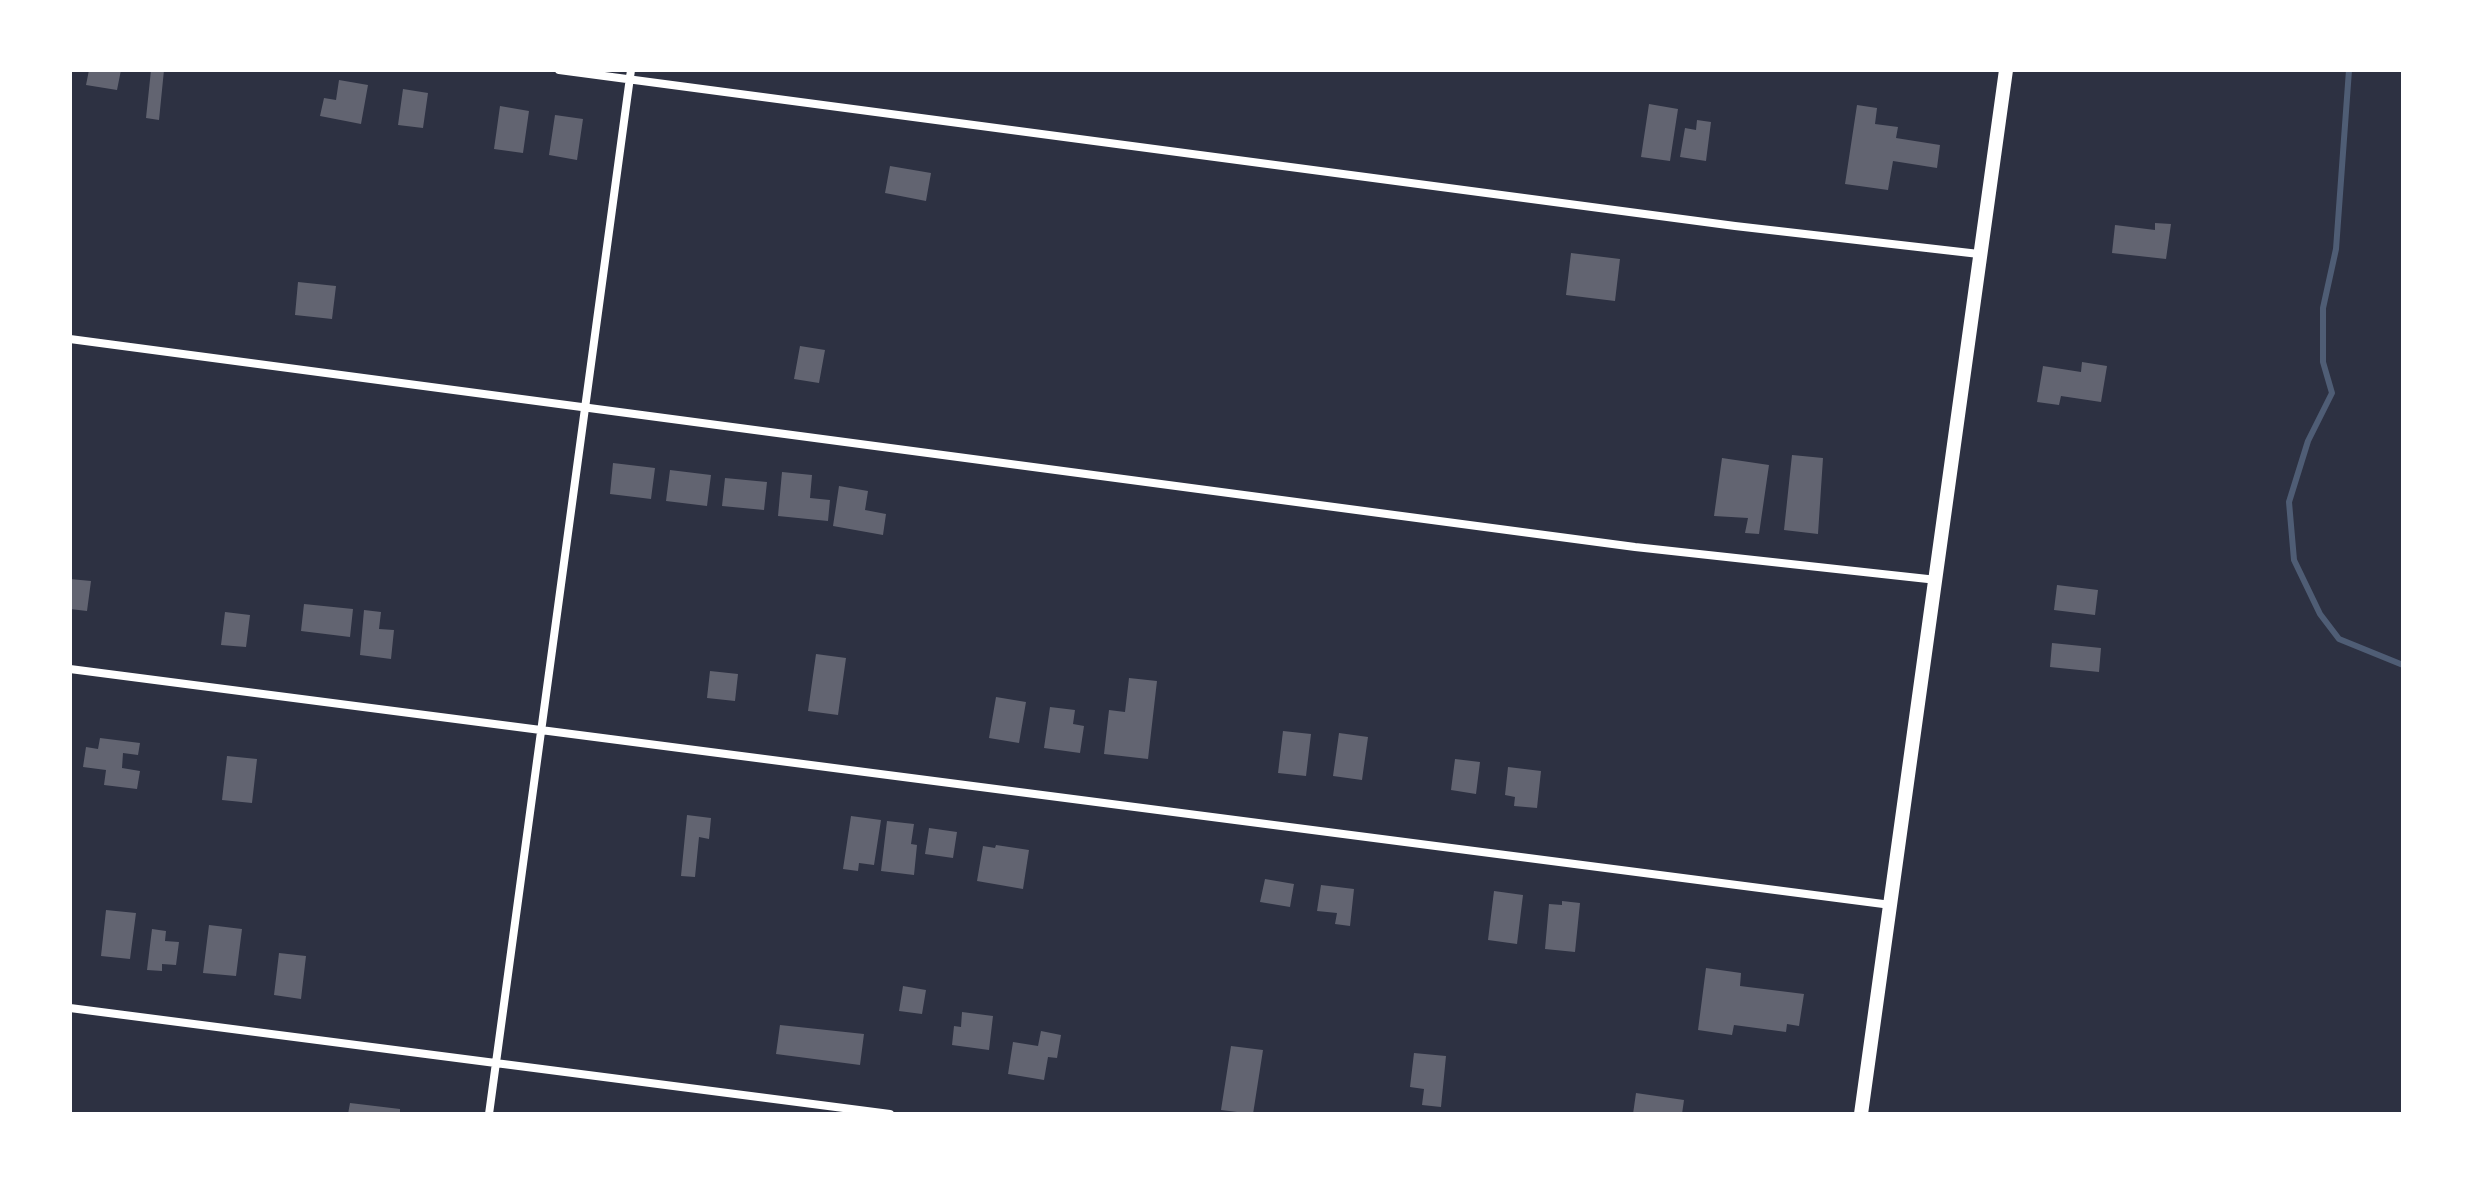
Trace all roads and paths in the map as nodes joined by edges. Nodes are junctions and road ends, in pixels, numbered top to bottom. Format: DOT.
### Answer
graph roads {
  1 [pos="559,70"];
  2 [pos="2006,70"];
  3 [pos="630,75"];
  4 [pos="1979,254"];
  5 [pos="70,339"];
  6 [pos="584,409"];
  7 [pos="1938,580"];
  8 [pos="70,669"];
  9 [pos="541,731"];
  10 [pos="1891,905"];
  11 [pos="70,1008"];
  12 [pos="495,1063"];
  13 [pos="489,1114"];
  14 [pos="890,1114"];
  15 [pos="1861,1114"];
  1 -- 3 [label="street"];
  2 -- 4 [label="main road"];
  3 -- 4 [label="street"];
  3 -- 6 [label="street"];
  4 -- 7 [label="main road"];
  5 -- 6 [label="street"];
  6 -- 7 [label="street"];
  6 -- 9 [label="street"];
  7 -- 10 [label="main road"];
  8 -- 9 [label="street"];
  9 -- 10 [label="street"];
  9 -- 12 [label="street"];
  10 -- 15 [label="main road"];
  11 -- 12 [label="street"];
  12 -- 13 [label="street"];
  12 -- 14 [label="street"];
}
